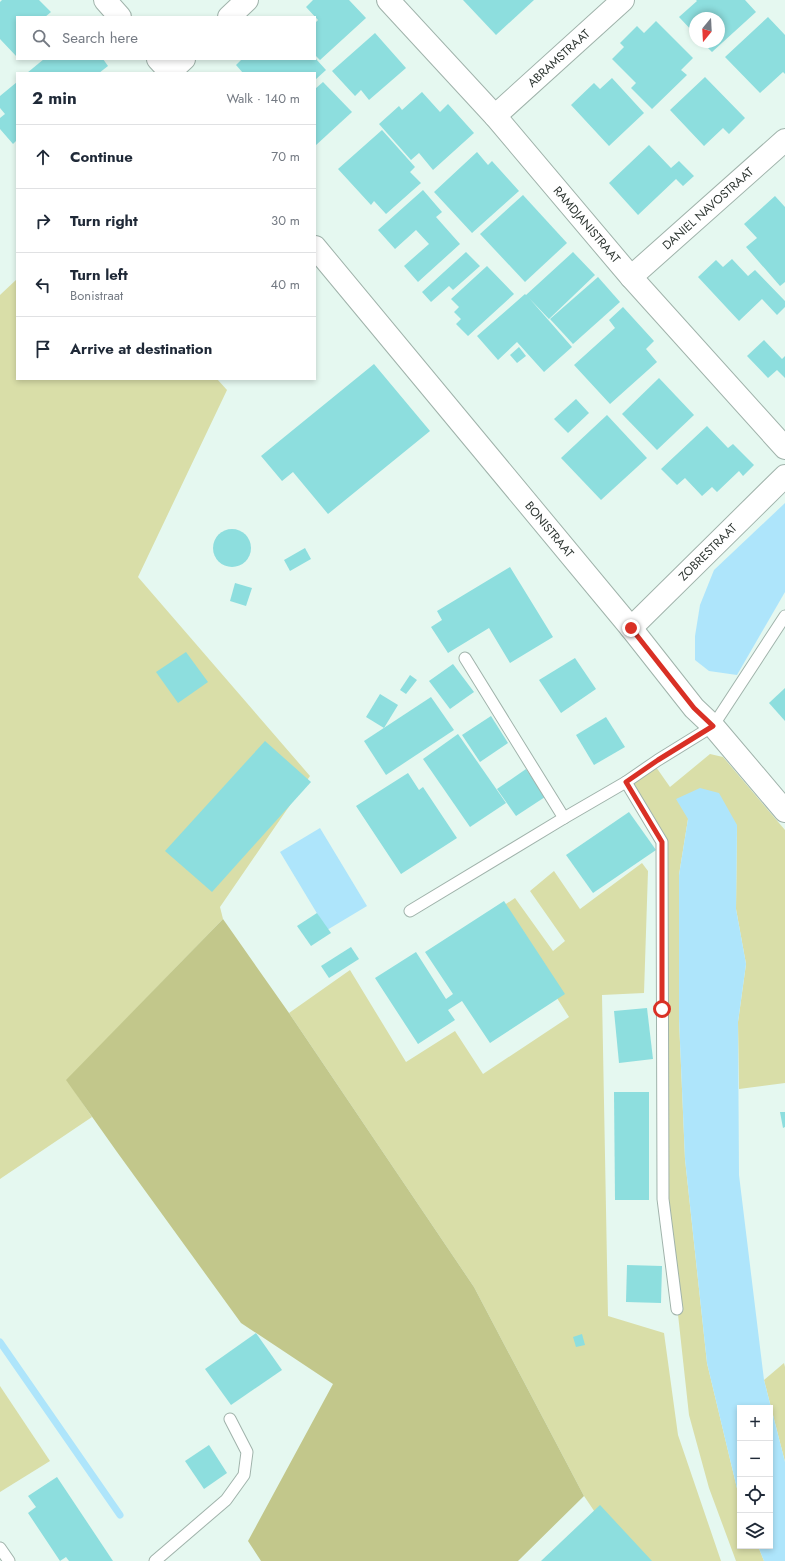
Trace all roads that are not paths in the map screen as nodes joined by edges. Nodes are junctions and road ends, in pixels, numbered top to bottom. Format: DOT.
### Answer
graph roads {
  1 [pos="105,0"];
  2 [pos="246,0"];
  3 [pos="388,0"];
  4 [pos="623,0"];
  5 [pos="119,16"];
  6 [pos="230,16"];
  7 [pos="495,116"];
  8 [pos="785,140"];
  9 [pos="316,248"];
  10 [pos="631,277"];
  11 [pos="785,448"];
  12 [pos="785,476"];
  13 [pos="785,616"];
  14 [pos="631,628"];
  15 [pos="465,658"];
  16 [pos="713,726"];
  17 [pos="626,782"];
  18 [pos="785,811"];
  19 [pos="564,818"];
  20 [pos="410,911"];
  21 [pos="677,1309"];
  22 [pos="230,1419"];
  23 [pos="0,1548"];
  24 [pos="8,1561"];
  25 [pos="155,1561"];
  1 -- 5 [label="street"];
  2 -- 6 [label="street"];
  3 -- 7 [label="street, RAMDJANISTRAAT"];
  4 -- 7 [label="street, ABRAMSTRAAT"];
  7 -- 10 [label="street, RAMDJANISTRAAT"];
  8 -- 10 [label="street, DANIEL NAVOSTRAAT"];
  9 -- 14 [label="street, BONISTRAAT"];
  10 -- 11 [label="street, RAMDJANISTRAAT"];
  12 -- 14 [label="street, ZOBRESTRAAT"];
  13 -- 16 [label="lane"];
  14 -- 16 [label="street, BONISTRAAT"];
  15 -- 19 [label="lane"];
  16 -- 17 [label="lane"];
  16 -- 18 [label="street, BONISTRAAT"];
  17 -- 19 [label="lane"];
  17 -- 21 [label="lane"];
  19 -- 20 [label="lane"];
  22 -- 25 [label="lane"];
  23 -- 24 [label="lane"];
}
